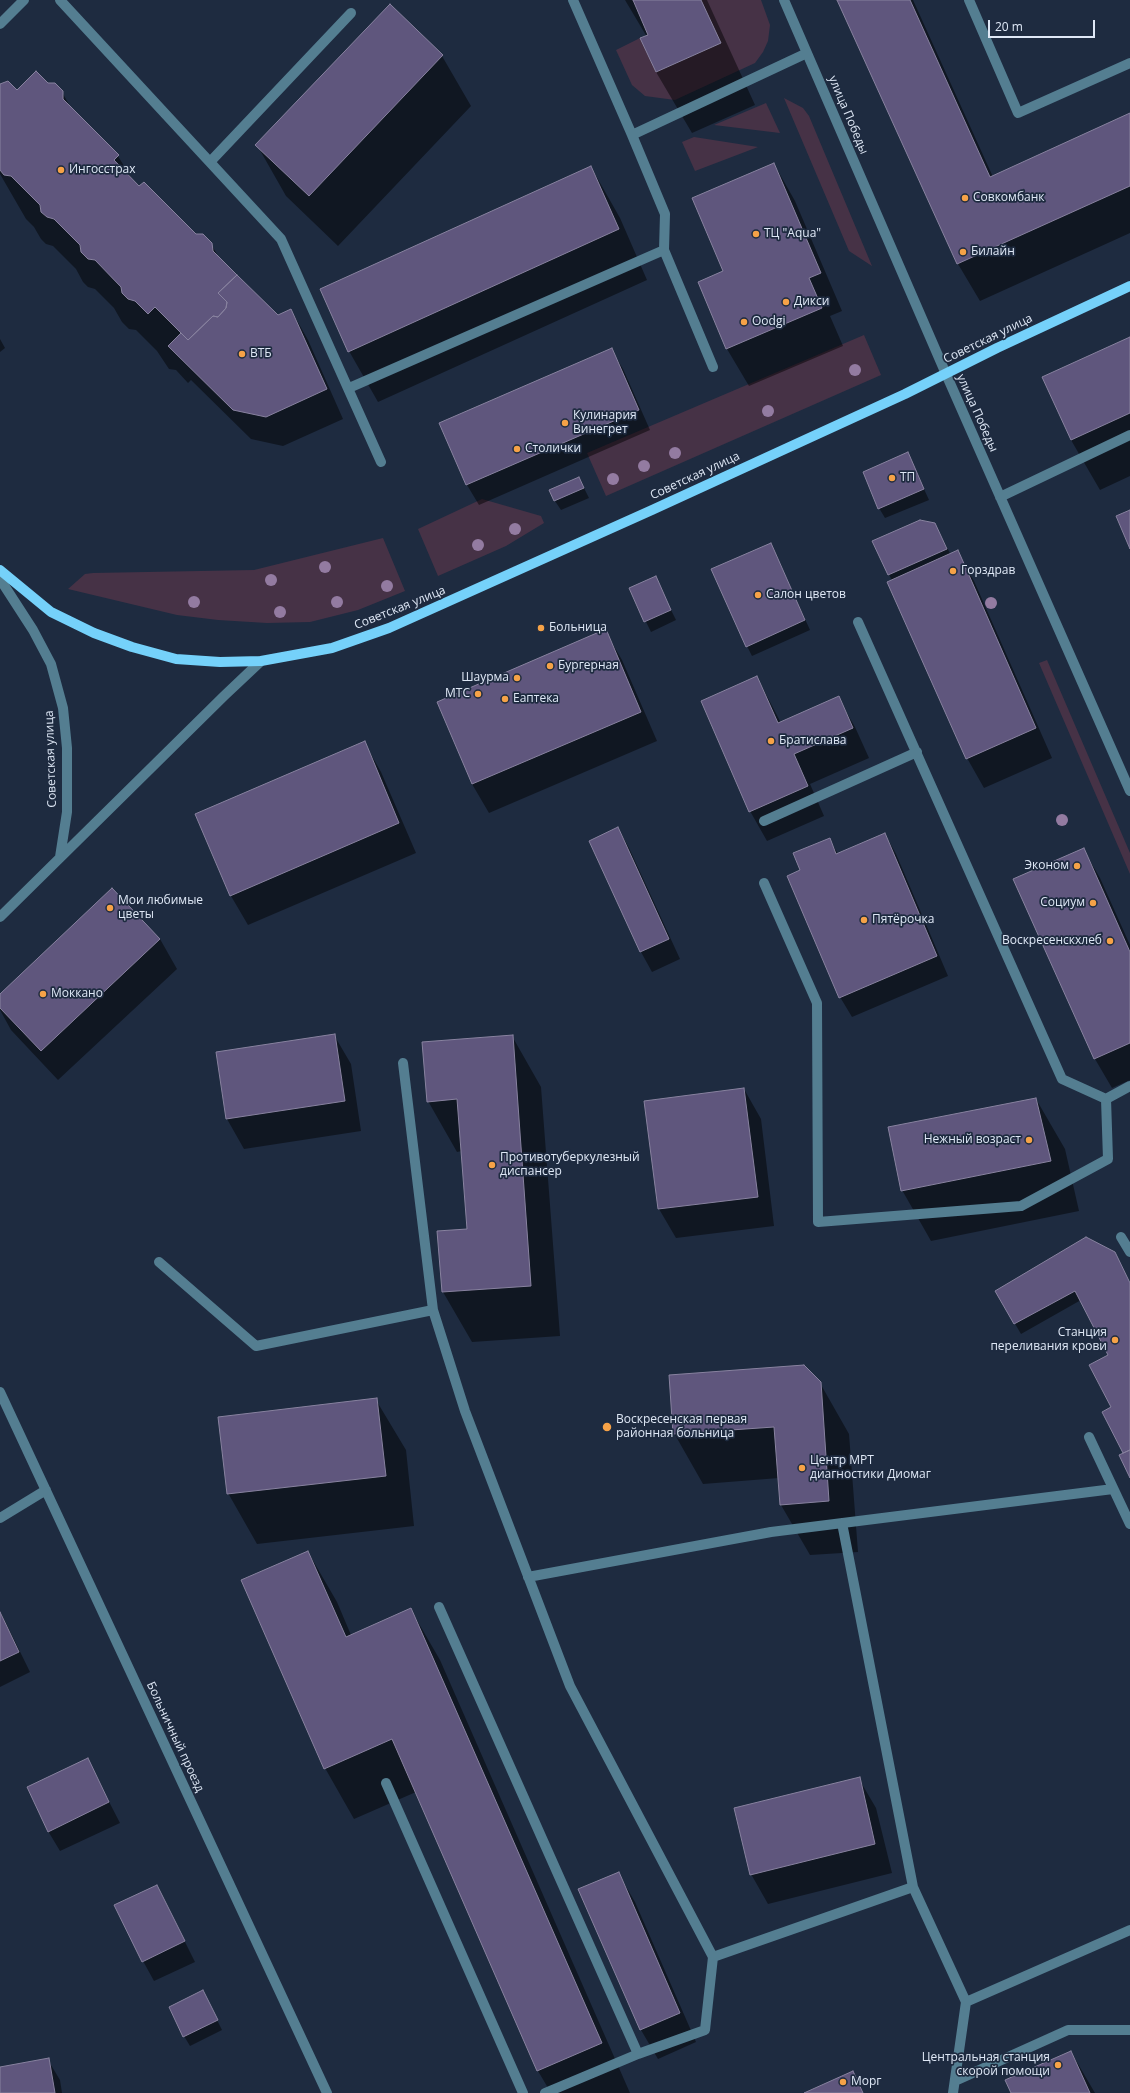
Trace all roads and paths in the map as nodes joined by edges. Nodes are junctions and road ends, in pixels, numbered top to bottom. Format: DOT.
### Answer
graph roads {
  1 [pos="24,0"];
  2 [pos="60,0"];
  3 [pos="573,0"];
  4 [pos="784,0"];
  5 [pos="969,0"];
  6 [pos="351,13"];
  7 [pos="0,24"];
  8 [pos="807,53"];
  9 [pos="1130,63"];
  10 [pos="632,135"];
  11 [pos="210,162"];
  12 [pos="664,250"];
  13 [pos="1130,286"];
  14 [pos="713,367"];
  15 [pos="946,374"];
  16 [pos="348,388"];
  17 [pos="1130,435"];
  18 [pos="381,462"];
  19 [pos="1000,497"];
  20 [pos="0,570"];
  21 [pos="0,579"];
  22 [pos="858,622"];
  23 [pos="261,661"];
  24 [pos="917,752"];
  25 [pos="1130,791"];
  26 [pos="764,821"];
  27 [pos="60,857"];
  28 [pos="764,883"];
  29 [pos="0,917"];
  30 [pos="403,1063"];
  31 [pos="1130,1086"];
  32 [pos="1106,1099"];
  33 [pos="1121,1237"];
  34 [pos="1130,1252"];
  35 [pos="159,1262"];
  36 [pos="433,1310"];
  37 [pos="0,1392"];
  38 [pos="1089,1437"];
  39 [pos="1113,1489"];
  40 [pos="46,1490"];
  41 [pos="0,1518"];
  42 [pos="842,1523"];
  43 [pos="1130,1524"];
  44 [pos="528,1578"];
  45 [pos="439,1606"];
  46 [pos="386,1783"];
  47 [pos="913,1887"];
  48 [pos="1130,1930"];
  49 [pos="713,1957"];
  50 [pos="966,2002"];
  51 [pos="1130,2030"];
  52 [pos="638,2054"];
  53 [pos="955,2081"];
  54 [pos="327,2093"];
  55 [pos="523,2093"];
  56 [pos="545,2093"];
  57 [pos="953,2093"];
  1 -- 7 [label="street"];
  2 -- 11 [label="street"];
  3 -- 10 [label="street"];
  4 -- 8 [label="street, улица Победы"];
  5 -- 9 [label="street"];
  6 -- 11 [label="street"];
  8 -- 10 [label="street"];
  8 -- 15 [label="street, улица Победы"];
  10 -- 12 [label="street"];
  11 -- 16 [label="street"];
  12 -- 14 [label="street"];
  12 -- 16 [label="street"];
  13 -- 15 [label="main road, Советская улица"];
  15 -- 19 [label="street, улица Победы"];
  15 -- 23 [label="main road, Советская улица"];
  16 -- 18 [label="street"];
  17 -- 19 [label="street"];
  19 -- 25 [label="street, улица Победы"];
  20 -- 23 [label="main road, Советская улица"];
  21 -- 27 [label="street, Советская улица"];
  22 -- 24 [label="street"];
  23 -- 27 [label="street"];
  24 -- 26 [label="street"];
  24 -- 32 [label="street"];
  27 -- 29 [label="street"];
  28 -- 32 [label="street"];
  30 -- 36 [label="street"];
  31 -- 32 [label="street"];
  33 -- 34 [label="street"];
  35 -- 36 [label="street"];
  36 -- 44 [label="street"];
  37 -- 40 [label="street, Больничный проезд"];
  38 -- 39 [label="street"];
  39 -- 42 [label="street"];
  39 -- 43 [label="street"];
  40 -- 41 [label="street"];
  40 -- 54 [label="street, Больничный проезд"];
  42 -- 44 [label="street"];
  42 -- 47 [label="street"];
  44 -- 49 [label="street"];
  45 -- 52 [label="street"];
  46 -- 55 [label="street"];
  47 -- 49 [label="street"];
  47 -- 50 [label="street"];
  48 -- 50 [label="street"];
  49 -- 52 [label="street"];
  50 -- 53 [label="street"];
  51 -- 53 [label="street"];
  52 -- 56 [label="street"];
  53 -- 57 [label="street"];
}
